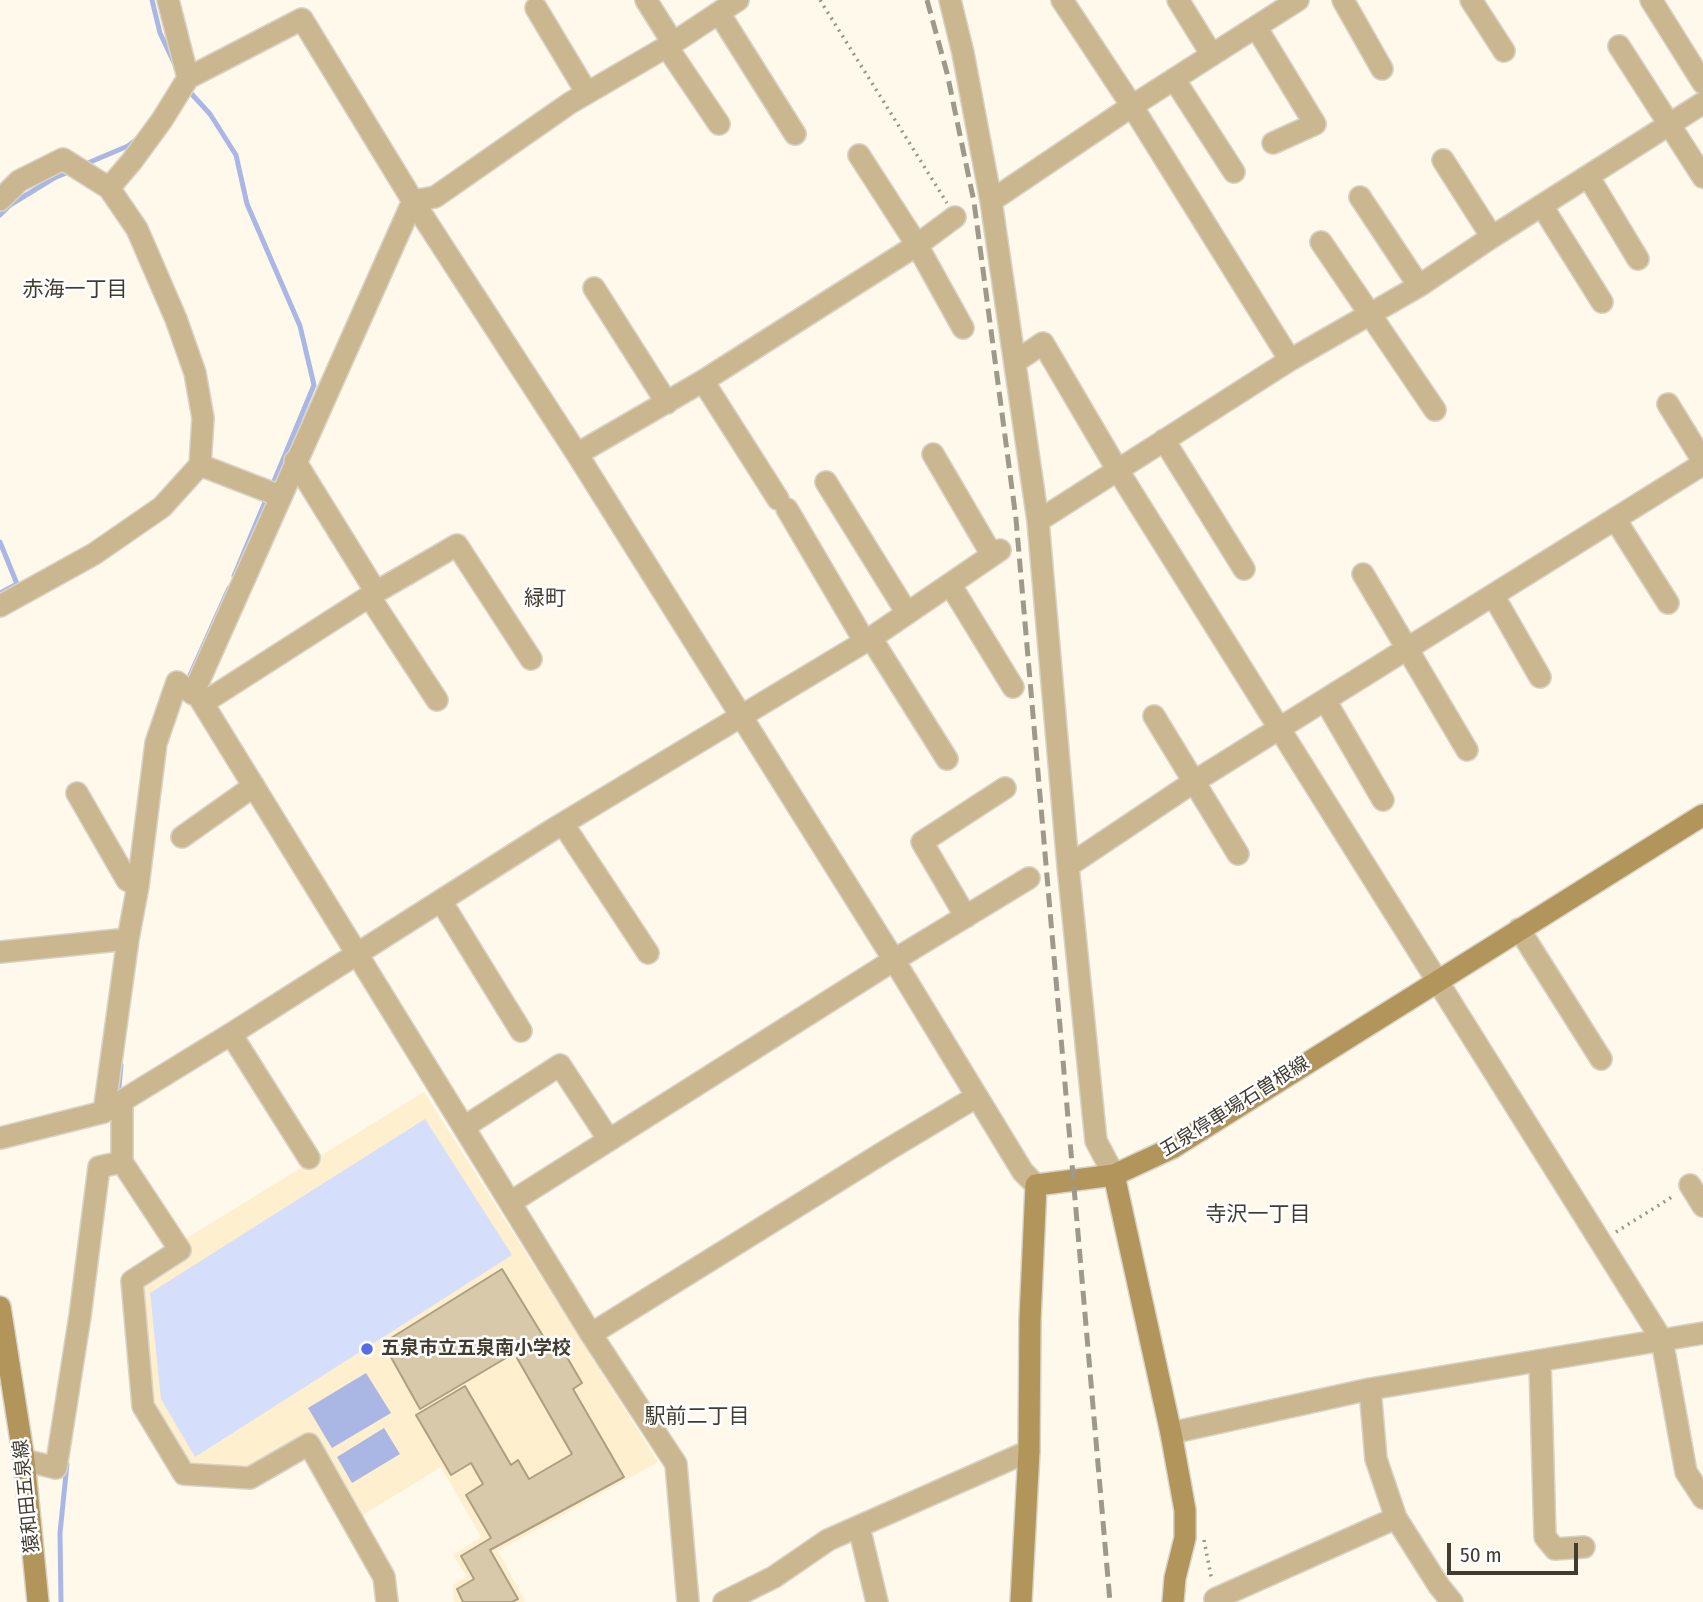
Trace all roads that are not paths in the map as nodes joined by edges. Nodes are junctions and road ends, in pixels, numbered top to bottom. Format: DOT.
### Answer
graph roads {
  1 [pos="168,0"];
  2 [pos="646,0"];
  3 [pos="738,0"];
  4 [pos="950,0"];
  5 [pos="1062,0"];
  6 [pos="1178,0"];
  7 [pos="1343,0"];
  8 [pos="1471,0"];
  9 [pos="1651,0"];
  10 [pos="1288,3"];
  11 [pos="536,8"];
  12 [pos="719,13"];
  13 [pos="1256,27"];
  14 [pos="670,45"];
  15 [pos="1619,46"];
  16 [pos="1504,51"];
  17 [pos="1212,55"];
  18 [pos="1382,69"];
  19 [pos="188,78"];
  20 [pos="1174,79"];
  21 [pos="1703,83"];
  22 [pos="587,93"];
  23 [pos="1703,103"];
  24 [pos="1132,106"];
  25 [pos="719,124"];
  26 [pos="1671,124"];
  27 [pos="795,134"];
  28 [pos="1273,144"];
  29 [pos="859,155"];
  30 [pos="1443,160"];
  31 [pos="1234,172"];
  32 [pos="1588,176"];
  33 [pos="1703,177"];
  34 [pos="109,188"];
  35 [pos="1360,197"];
  36 [pos="0,200"];
  37 [pos="413,201"];
  38 [pos="991,201"];
  39 [pos="1542,206"];
  40 [pos="955,217"];
  41 [pos="1492,237"];
  42 [pos="1321,242"];
  43 [pos="917,245"];
  44 [pos="1637,259"];
  45 [pos="1419,286"];
  46 [pos="594,288"];
  47 [pos="1602,302"];
  48 [pos="1371,316"];
  49 [pos="963,328"];
  50 [pos="1290,360"];
  51 [pos="1015,362"];
  52 [pos="703,381"];
  53 [pos="667,403"];
  54 [pos="1668,404"];
  55 [pos="1434,410"];
  56 [pos="1164,440"];
  57 [pos="577,454"];
  58 [pos="933,454"];
  59 [pos="295,461"];
  60 [pos="1703,462"];
  61 [pos="200,465"];
  62 [pos="1117,469"];
  63 [pos="827,482"];
  64 [pos="280,496"];
  65 [pos="1615,519"];
  66 [pos="1038,521"];
  67 [pos="1244,569"];
  68 [pos="1363,574"];
  69 [pos="950,584"];
  70 [pos="373,594"];
  71 [pos="1493,595"];
  72 [pos="1668,603"];
  73 [pos="0,606"];
  74 [pos="907,613"];
  75 [pos="868,640"];
  76 [pos="1408,648"];
  77 [pos="531,659"];
  78 [pos="1540,677"];
  79 [pos="1013,687"];
  80 [pos="198,698"];
  81 [pos="437,700"];
  82 [pos="1325,700"];
  83 [pos="740,716"];
  84 [pos="1154,716"];
  85 [pos="1281,728"];
  86 [pos="1467,750"];
  87 [pos="947,760"];
  88 [pos="1195,781"];
  89 [pos="254,786"];
  90 [pos="1005,788"];
  91 [pos="76,793"];
  92 [pos="1382,800"];
  93 [pos="1703,815"];
  94 [pos="563,824"];
  95 [pos="181,837"];
  96 [pos="1238,854"];
  97 [pos="1068,866"];
  98 [pos="1030,878"];
  99 [pos="138,886"];
  100 [pos="441,901"];
  101 [pos="966,917"];
  102 [pos="1519,929"];
  103 [pos="128,939"];
  104 [pos="0,952"];
  105 [pos="648,953"];
  106 [pos="357,955"];
  107 [pos="894,960"];
  108 [pos="1437,981"];
  109 [pos="521,1031"];
  110 [pos="231,1034"];
  111 [pos="1601,1059"];
  112 [pos="976,1097"];
  113 [pos="113,1106"];
  114 [pos="464,1127"];
  115 [pos="0,1138"];
  116 [pos="609,1140"];
  117 [pos="309,1158"];
  118 [pos="122,1162"];
  119 [pos="1114,1175"];
  120 [pos="1035,1185"];
  121 [pos="1690,1185"];
  122 [pos="511,1202"];
  123 [pos="1703,1206"];
  124 [pos="0,1307"];
  125 [pos="1703,1333"];
  126 [pos="592,1334"];
  127 [pos="1662,1340"];
  128 [pos="1541,1362"];
  129 [pos="1370,1390"];
  130 [pos="1171,1433"];
  131 [pos="1029,1451"];
  132 [pos="24,1460"];
  133 [pos="1703,1498"];
  134 [pos="1396,1518"];
  135 [pos="859,1527"];
  136 [pos="1584,1547"];
  137 [pos="38,1602"];
  138 [pos="387,1602"];
  139 [pos="688,1602"];
  140 [pos="724,1602"];
  141 [pos="877,1602"];
  142 [pos="1021,1602"];
  143 [pos="1172,1602"];
  144 [pos="1216,1602"];
  145 [pos="1452,1602"];
  1 -- 19 [label="street"];
  2 -- 14 [label="street"];
  3 -- 12 [label="street"];
  4 -- 38 [label="street"];
  5 -- 24 [label="street"];
  6 -- 17 [label="street"];
  7 -- 18 [label="street"];
  8 -- 16 [label="street"];
  9 -- 21 [label="street"];
  10 -- 13 [label="street"];
  11 -- 22 [label="street"];
  12 -- 14 [label="street"];
  12 -- 27 [label="street"];
  13 -- 17 [label="street"];
  13 -- 28 [label="street"];
  14 -- 22 [label="street"];
  14 -- 25 [label="street"];
  15 -- 26 [label="street"];
  17 -- 20 [label="street"];
  19 -- 34 [label="street"];
  19 -- 37 [label="street"];
  20 -- 24 [label="street"];
  20 -- 31 [label="street"];
  22 -- 37 [label="street"];
  23 -- 26 [label="street"];
  24 -- 38 [label="street"];
  24 -- 50 [label="street"];
  26 -- 32 [label="street"];
  26 -- 33 [label="street"];
  29 -- 43 [label="street"];
  30 -- 41 [label="street"];
  32 -- 39 [label="street"];
  32 -- 44 [label="street"];
  34 -- 36 [label="street"];
  34 -- 61 [label="street"];
  35 -- 45 [label="street"];
  37 -- 57 [label="street"];
  37 -- 59 [label="street"];
  38 -- 51 [label="street"];
  39 -- 41 [label="street"];
  39 -- 47 [label="street"];
  40 -- 43 [label="street"];
  41 -- 45 [label="street"];
  42 -- 48 [label="street"];
  43 -- 49 [label="street"];
  43 -- 52 [label="street"];
  45 -- 48 [label="street"];
  46 -- 53 [label="street"];
  48 -- 50 [label="street"];
  48 -- 55 [label="street"];
  50 -- 56 [label="street"];
  51 -- 62 [label="street"];
  51 -- 66 [label="street"];
  52 -- 53 [label="street"];
  52 -- 75 [label="street"];
  53 -- 57 [label="street"];
  54 -- 60 [label="street"];
  56 -- 62 [label="street"];
  56 -- 67 [label="street"];
  57 -- 83 [label="street"];
  58 -- 69 [label="street"];
  59 -- 64 [label="street"];
  59 -- 70 [label="street"];
  60 -- 65 [label="street"];
  61 -- 64 [label="street"];
  61 -- 73 [label="street"];
  62 -- 66 [label="street"];
  62 -- 85 [label="street"];
  63 -- 74 [label="street"];
  64 -- 80 [label="street"];
  65 -- 71 [label="street"];
  65 -- 72 [label="street"];
  66 -- 97 [label="street"];
  68 -- 76 [label="street"];
  69 -- 74 [label="street"];
  69 -- 79 [label="street"];
  70 -- 77 [label="street"];
  70 -- 80 [label="street"];
  70 -- 81 [label="street"];
  71 -- 76 [label="street"];
  71 -- 78 [label="street"];
  74 -- 75 [label="street"];
  75 -- 83 [label="street"];
  75 -- 87 [label="street"];
  76 -- 82 [label="street"];
  76 -- 86 [label="street"];
  80 -- 89 [label="street"];
  80 -- 99 [label="street"];
  82 -- 85 [label="street"];
  82 -- 92 [label="street"];
  83 -- 94 [label="street"];
  83 -- 107 [label="street"];
  84 -- 88 [label="street"];
  85 -- 88 [label="street"];
  85 -- 108 [label="street"];
  88 -- 96 [label="street"];
  88 -- 97 [label="street"];
  89 -- 95 [label="street"];
  89 -- 106 [label="street"];
  90 -- 101 [label="street"];
  91 -- 99 [label="street"];
  93 -- 102 [label="main road, 五泉停車場石曽根線"];
  94 -- 100 [label="street"];
  94 -- 105 [label="street"];
  97 -- 119 [label="street"];
  98 -- 101 [label="street"];
  99 -- 103 [label="street"];
  100 -- 106 [label="street"];
  100 -- 109 [label="street"];
  101 -- 107 [label="street"];
  102 -- 108 [label="main road, 五泉停車場石曽根線"];
  102 -- 111 [label="street"];
  103 -- 104 [label="street"];
  103 -- 113 [label="street"];
  106 -- 110 [label="street"];
  106 -- 114 [label="street"];
  107 -- 112 [label="street"];
  107 -- 116 [label="street"];
  108 -- 119 [label="main road, 五泉停車場石曽根線"];
  108 -- 127 [label="street"];
  110 -- 113 [label="street"];
  110 -- 117 [label="street"];
  112 -- 120 [label="street"];
  112 -- 126 [label="street"];
  113 -- 115 [label="street"];
  113 -- 118 [label="street"];
  114 -- 116 [label="street"];
  114 -- 122 [label="street"];
  116 -- 122 [label="street"];
  118 -- 132 [label="street"];
  118 -- 138 [label="street"];
  119 -- 120 [label="main road, 五泉停車場石曽根線"];
  119 -- 130 [label="main road"];
  120 -- 131 [label="main road"];
  121 -- 123 [label="street"];
  122 -- 126 [label="street"];
  124 -- 132 [label="main road, 猿和田五泉線"];
  125 -- 127 [label="street"];
  126 -- 139 [label="street"];
  127 -- 128 [label="street"];
  127 -- 133 [label="street"];
  128 -- 129 [label="street"];
  128 -- 136 [label="street"];
  129 -- 130 [label="street"];
  129 -- 134 [label="street"];
  130 -- 143 [label="main road"];
  131 -- 135 [label="street"];
  131 -- 142 [label="main road"];
  132 -- 137 [label="main road, 猿和田五泉線"];
  134 -- 144 [label="street"];
  134 -- 145 [label="street"];
  135 -- 140 [label="street"];
  135 -- 141 [label="street"];
}
